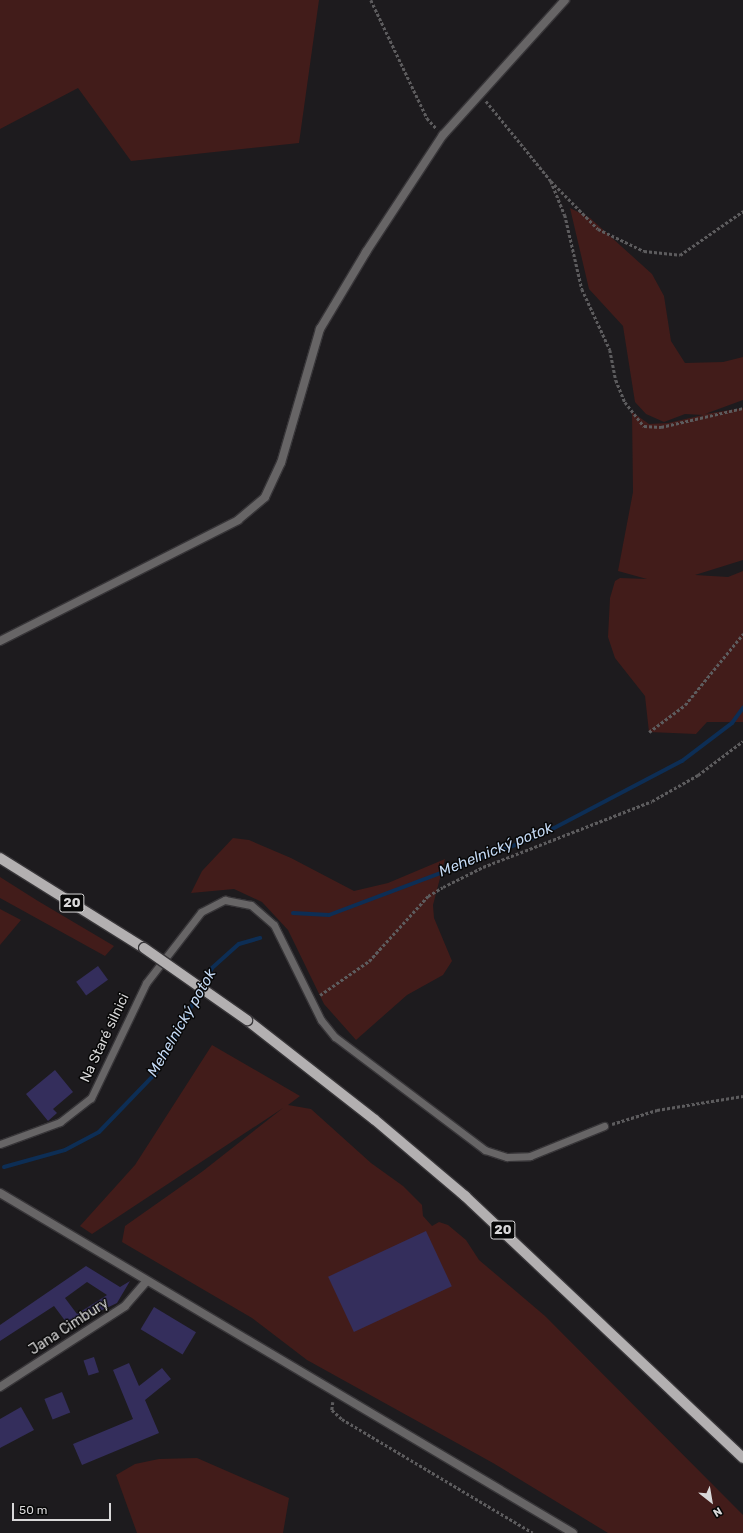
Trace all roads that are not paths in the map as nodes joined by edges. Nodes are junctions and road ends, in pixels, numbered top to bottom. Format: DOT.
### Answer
graph roads {
  1 [pos="565,0"];
  2 [pos="0,641"];
  3 [pos="0,858"];
  4 [pos="604,1126"];
  5 [pos="0,1144"];
  6 [pos="0,1193"];
  7 [pos="146,1282"];
  8 [pos="0,1387"];
  9 [pos="743,1458"];
  10 [pos="573,1533"];
  1 -- 2 [label="street"];
  3 -- 9 [label="main road, 20, bridge"];
  4 -- 5 [label="lane, Na Staré silnici"];
  6 -- 7 [label="street"];
  7 -- 8 [label="street, Jana Cimbury"];
  7 -- 10 [label="street"];
}
